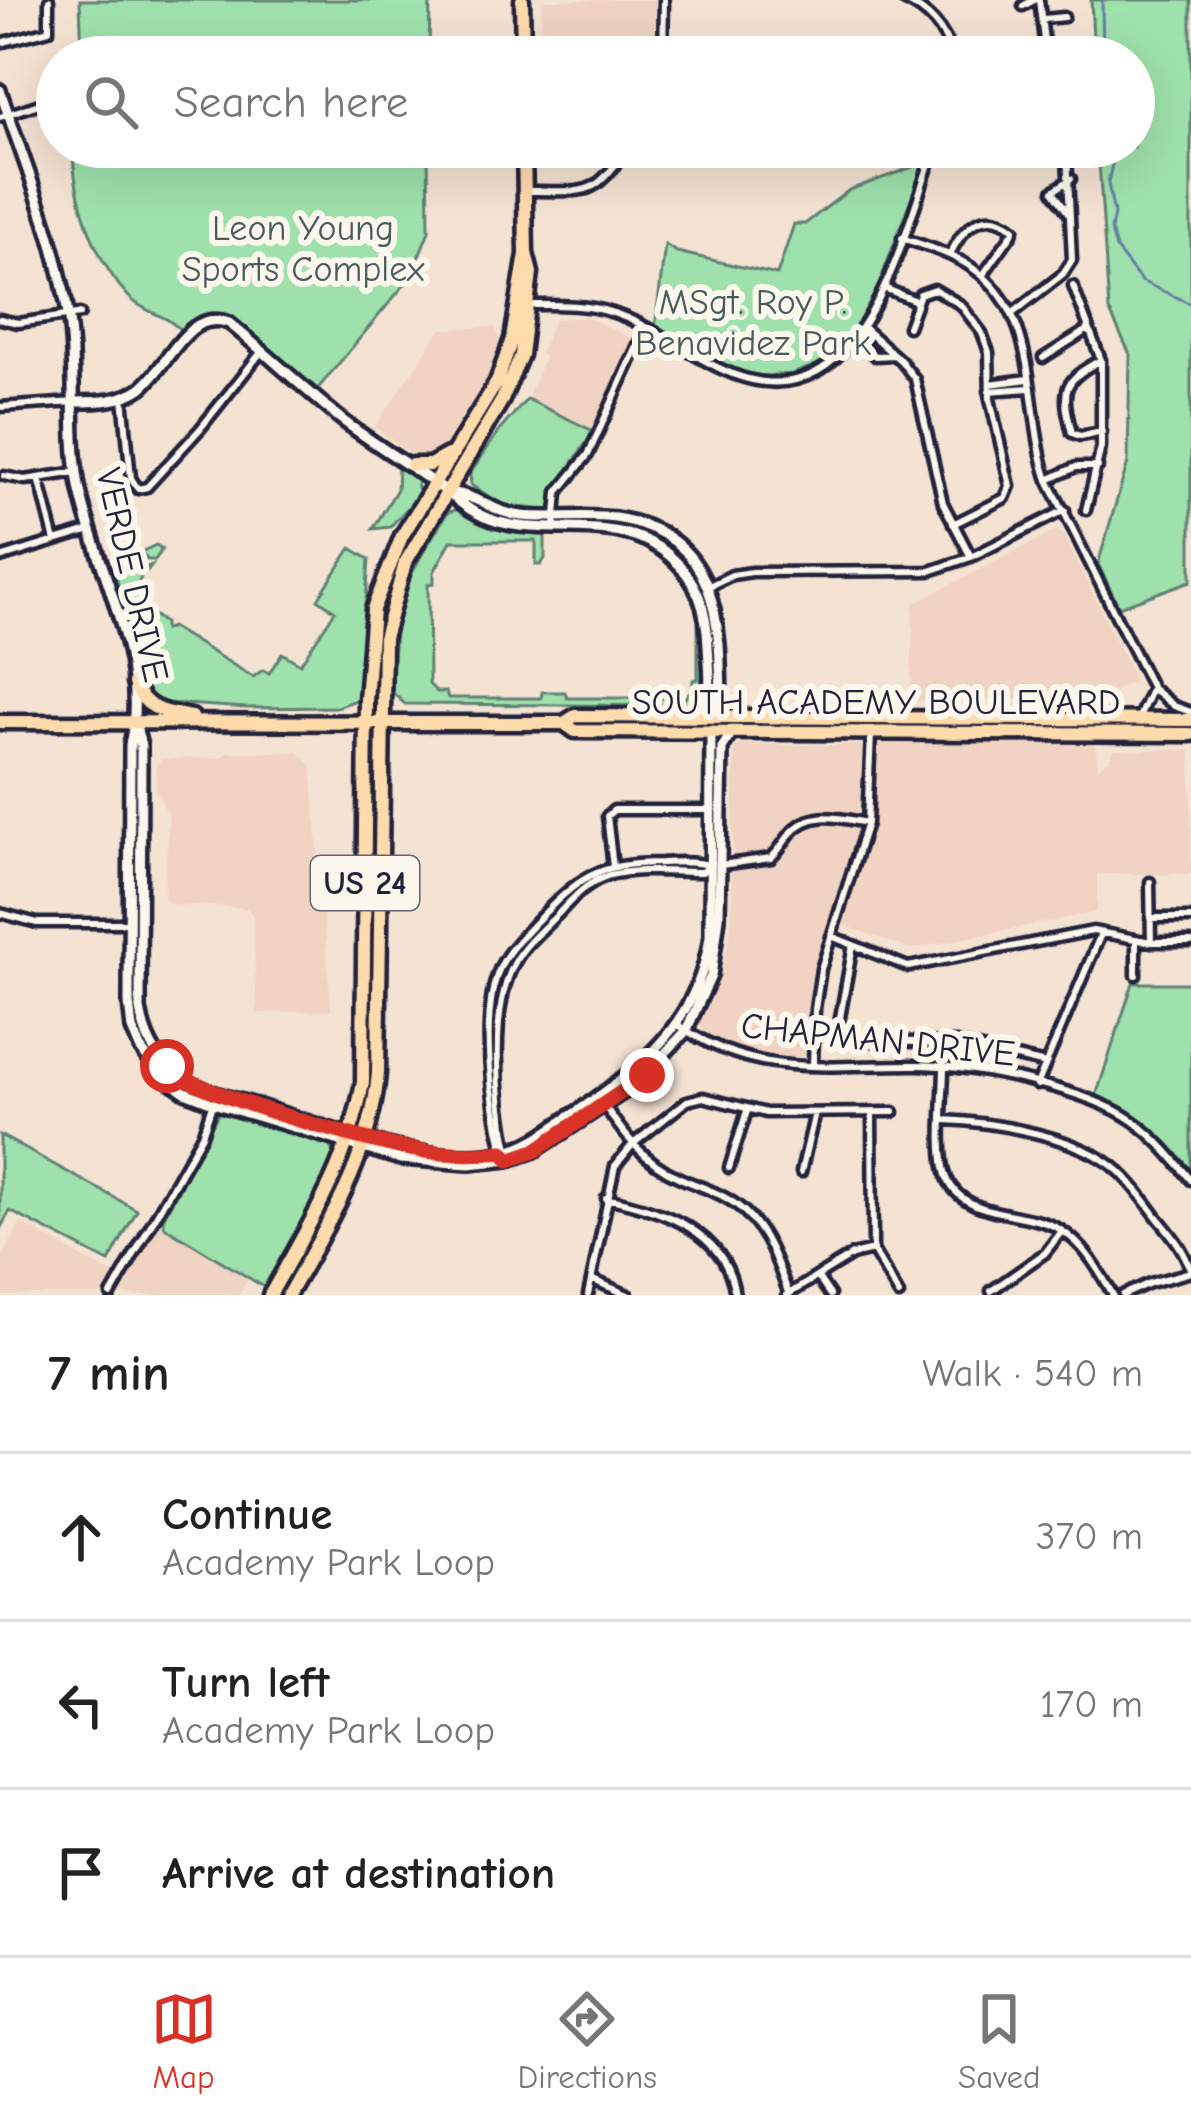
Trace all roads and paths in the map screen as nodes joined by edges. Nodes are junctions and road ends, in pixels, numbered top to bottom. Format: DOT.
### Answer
graph roads {
  1 [pos="49,0"];
  2 [pos="523,0"];
  3 [pos="664,0"];
  4 [pos="903,0"];
  5 [pos="1036,0"];
  6 [pos="1023,6"];
  7 [pos="1064,17"];
  8 [pos="1044,19"];
  9 [pos="956,32"];
  10 [pos="523,36"];
  11 [pos="663,36"];
  12 [pos="946,36"];
  13 [pos="1045,36"];
  14 [pos="0,43"];
  15 [pos="0,90"];
  16 [pos="36,105"];
  17 [pos="4,115"];
  18 [pos="524,168"];
  19 [pos="613,168"];
  20 [pos="927,168"];
  21 [pos="1069,168"];
  22 [pos="1071,179"];
  23 [pos="525,191"];
  24 [pos="1071,216"];
  25 [pos="902,238"];
  26 [pos="526,253"];
  27 [pos="950,256"];
  28 [pos="982,276"];
  29 [pos="1072,286"];
  30 [pos="884,288"];
  31 [pos="916,301"];
  32 [pos="530,305"];
  33 [pos="1012,314"];
  34 [pos="74,315"];
  35 [pos="0,319"];
  36 [pos="908,327"];
  37 [pos="645,329"];
  38 [pos="865,329"];
  39 [pos="1087,330"];
  40 [pos="856,340"];
  41 [pos="262,351"];
  42 [pos="892,355"];
  43 [pos="1043,358"];
  44 [pos="1101,360"];
  45 [pos="1029,383"];
  46 [pos="989,388"];
  47 [pos="123,397"];
  48 [pos="74,402"];
  49 [pos="0,407"];
  50 [pos="1102,433"];
  51 [pos="454,452"];
  52 [pos="412,465"];
  53 [pos="1098,467"];
  54 [pos="77,472"];
  55 [pos="4,476"];
  56 [pos="39,478"];
  57 [pos="1048,480"];
  58 [pos="436,481"];
  59 [pos="451,491"];
  60 [pos="1065,510"];
  61 [pos="1086,510"];
  62 [pos="555,522"];
  63 [pos="952,524"];
  64 [pos="91,530"];
  65 [pos="55,541"];
  66 [pos="970,557"];
  67 [pos="0,558"];
  68 [pos="703,589"];
  69 [pos="134,683"];
  70 [pos="1152,688"];
  71 [pos="721,716"];
  72 [pos="1191,716"];
  73 [pos="698,717"];
  74 [pos="853,717"];
  75 [pos="1138,719"];
  76 [pos="0,722"];
  77 [pos="135,722"];
  78 [pos="216,723"];
  79 [pos="366,723"];
  80 [pos="382,723"];
  81 [pos="564,723"];
  82 [pos="620,731"];
  83 [pos="711,731"];
  84 [pos="733,731"];
  85 [pos="871,731"];
  86 [pos="1191,734"];
  87 [pos="711,810"];
  88 [pos="867,823"];
  89 [pos="715,866"];
  90 [pos="614,870"];
  91 [pos="1150,882"];
  92 [pos="0,913"];
  93 [pos="1150,918"];
  94 [pos="1191,918"];
  95 [pos="136,923"];
  96 [pos="1101,934"];
  97 [pos="831,936"];
  98 [pos="1136,940"];
  99 [pos="1150,942"];
  100 [pos="1191,942"];
  101 [pos="853,945"];
  102 [pos="1136,975"];
  103 [pos="682,1028"];
  104 [pos="813,1064"];
  105 [pos="1046,1064"];
  106 [pos="944,1067"];
  107 [pos="1037,1085"];
  108 [pos="215,1098"];
  109 [pos="602,1101"];
  110 [pos="747,1111"];
  111 [pos="894,1112"];
  112 [pos="815,1113"];
  113 [pos="872,1114"];
  114 [pos="945,1120"];
  115 [pos="350,1140"];
  116 [pos="365,1144"];
  117 [pos="633,1144"];
  118 [pos="507,1154"];
  119 [pos="728,1168"];
  120 [pos="802,1172"];
  121 [pos="1191,1180"];
  122 [pos="606,1198"];
  123 [pos="964,1200"];
  124 [pos="954,1212"];
  125 [pos="1062,1231"];
  126 [pos="873,1250"];
  127 [pos="1191,1272"];
  128 [pos="819,1279"];
  129 [pos="591,1280"];
  130 [pos="991,1291"];
  131 [pos="112,1295"];
  132 [pos="269,1295"];
  133 [pos="288,1295"];
  134 [pos="588,1295"];
  135 [pos="628,1295"];
  136 [pos="736,1295"];
  137 [pos="788,1295"];
  138 [pos="830,1295"];
  139 [pos="898,1295"];
  140 [pos="1113,1295"];
  141 [pos="1123,1295"];
  1 -- 14 [label="street"];
  2 -- 10 [label="highway"];
  3 -- 11 [label="street"];
  4 -- 12 [label="street"];
  5 -- 6 [label="street"];
  5 -- 8 [label="street"];
  7 -- 8 [label="street"];
  8 -- 13 [label="street"];
  9 -- 12 [label="street"];
  15 -- 17 [label="street, VERDE DRIVE"];
  16 -- 17 [label="street"];
  17 -- 34 [label="street, VERDE DRIVE"];
  18 -- 23 [label="highway, US 24"];
  19 -- 23 [label="street"];
  20 -- 25 [label="street"];
  21 -- 22 [label="street"];
  22 -- 24 [label="street"];
  22 -- 24 [label="street"];
  23 -- 26 [label="highway, US 24"];
  24 -- 33 [label="street"];
  25 -- 27 [label="street"];
  25 -- 30 [label="street"];
  26 -- 32 [label="highway, US 24"];
  26 -- 51 [label="highway, US 24"];
  27 -- 28 [label="street"];
  27 -- 28 [label="street"];
  28 -- 33 [label="street"];
  29 -- 39 [label="street"];
  30 -- 31 [label="street"];
  30 -- 38 [label="street"];
  31 -- 36 [label="street"];
  31 -- 46 [label="street"];
  32 -- 37 [label="street"];
  32 -- 59 [label="highway, US 24"];
  33 -- 45 [label="street"];
  34 -- 35 [label="street"];
  34 -- 48 [label="street, VERDE DRIVE"];
  37 -- 40 [label="street"];
  37 -- 62 [label="street"];
  38 -- 40 [label="street"];
  38 -- 42 [label="street"];
  39 -- 43 [label="street"];
  39 -- 44 [label="street"];
  40 -- 42 [label="street"];
  41 -- 47 [label="street"];
  41 -- 47 [label="street"];
  41 -- 52 [label="street"];
  42 -- 63 [label="street"];
  44 -- 50 [label="street"];
  44 -- 50 [label="street"];
  45 -- 46 [label="street"];
  45 -- 57 [label="street"];
  46 -- 63 [label="street"];
  47 -- 48 [label="street"];
  48 -- 49 [label="street"];
  48 -- 54 [label="street, VERDE DRIVE"];
  50 -- 53 [label="street"];
  51 -- 52 [label="highway"];
  51 -- 58 [label="highway, US 24"];
  52 -- 58 [label="street"];
  53 -- 57 [label="street"];
  53 -- 61 [label="street"];
  54 -- 56 [label="street"];
  54 -- 64 [label="street, VERDE DRIVE"];
  55 -- 56 [label="street"];
  56 -- 65 [label="street"];
  57 -- 60 [label="street"];
  58 -- 59 [label="street"];
  58 -- 79 [label="highway, US 24"];
  59 -- 62 [label="street"];
  59 -- 80 [label="highway, US 24"];
  60 -- 66 [label="street"];
  60 -- 70 [label="street"];
  62 -- 68 [label="street"];
  63 -- 66 [label="street"];
  64 -- 65 [label="street"];
  64 -- 69 [label="street, VERDE DRIVE"];
  65 -- 67 [label="street"];
  66 -- 68 [label="street"];
  68 -- 71 [label="street"];
  68 -- 73 [label="street"];
  69 -- 77 [label="street, VERDE DRIVE"];
  69 -- 78 [label="highway"];
  70 -- 72 [label="street"];
  70 -- 75 [label="street"];
  71 -- 73 [label="highway, SOUTH ACADEMY BOULEVARD"];
  71 -- 74 [label="highway, SOUTH ACADEMY BOULEVARD"];
  71 -- 82 [label="highway"];
  72 -- 75 [label="highway, SOUTH ACADEMY BOULEVARD"];
  73 -- 81 [label="highway, SOUTH ACADEMY BOULEVARD"];
  74 -- 75 [label="highway, SOUTH ACADEMY BOULEVARD"];
  74 -- 83 [label="highway"];
  76 -- 77 [label="highway, SOUTH ACADEMY BOULEVARD"];
  77 -- 78 [label="highway, SOUTH ACADEMY BOULEVARD"];
  77 -- 95 [label="street, VERDE DRIVE"];
  78 -- 79 [label="highway, SOUTH ACADEMY BOULEVARD"];
  79 -- 80 [label="highway, SOUTH ACADEMY BOULEVARD"];
  79 -- 115 [label="highway, US 24"];
  80 -- 81 [label="highway, SOUTH ACADEMY BOULEVARD"];
  80 -- 116 [label="highway, US 24"];
  81 -- 82 [label="highway, SOUTH ACADEMY BOULEVARD"];
  82 -- 83 [label="highway, SOUTH ACADEMY BOULEVARD"];
  83 -- 84 [label="highway, SOUTH ACADEMY BOULEVARD"];
  83 -- 87 [label="street"];
  84 -- 85 [label="highway, SOUTH ACADEMY BOULEVARD"];
  84 -- 89 [label="street"];
  85 -- 86 [label="highway, SOUTH ACADEMY BOULEVARD"];
  85 -- 88 [label="street"];
  87 -- 89 [label="street"];
  87 -- 90 [label="street"];
  88 -- 89 [label="street"];
  88 -- 97 [label="street"];
  89 -- 90 [label="street"];
  89 -- 103 [label="street"];
  90 -- 118 [label="street"];
  91 -- 93 [label="street"];
  92 -- 95 [label="street"];
  93 -- 94 [label="street"];
  93 -- 99 [label="street"];
  95 -- 108 [label="street, VERDE DRIVE"];
  96 -- 98 [label="street"];
  96 -- 101 [label="street"];
  96 -- 105 [label="street"];
  97 -- 101 [label="street"];
  97 -- 104 [label="street"];
  98 -- 99 [label="street"];
  98 -- 102 [label="street"];
  99 -- 100 [label="street"];
  101 -- 105 [label="street"];
  103 -- 104 [label="street, CHAPMAN DRIVE"];
  103 -- 109 [label="street"];
  104 -- 106 [label="street, CHAPMAN DRIVE"];
  105 -- 107 [label="street"];
  106 -- 107 [label="street, CHAPMAN DRIVE"];
  106 -- 114 [label="street"];
  107 -- 121 [label="street, CHAPMAN DRIVE"];
  108 -- 115 [label="street, VERDE DRIVE"];
  108 -- 131 [label="street"];
  109 -- 117 [label="street"];
  109 -- 118 [label="street"];
  110 -- 112 [label="street"];
  110 -- 117 [label="street"];
  110 -- 119 [label="street"];
  111 -- 113 [label="street"];
  112 -- 113 [label="street"];
  112 -- 120 [label="street"];
  113 -- 126 [label="street"];
  114 -- 123 [label="street"];
  114 -- 127 [label="street"];
  115 -- 116 [label="street, VERDE DRIVE"];
  115 -- 132 [label="highway, US 24"];
  116 -- 118 [label="street, VERDE DRIVE"];
  116 -- 133 [label="highway, US 24"];
  117 -- 122 [label="street"];
  117 -- 137 [label="street"];
  122 -- 129 [label="street"];
  122 -- 136 [label="street"];
  123 -- 124 [label="street"];
  123 -- 125 [label="street"];
  125 -- 130 [label="street"];
  125 -- 140 [label="street"];
  126 -- 128 [label="street"];
  126 -- 139 [label="street"];
  127 -- 141 [label="street"];
  128 -- 137 [label="street"];
  128 -- 138 [label="street"];
  129 -- 134 [label="street"];
  129 -- 135 [label="street"];
}
